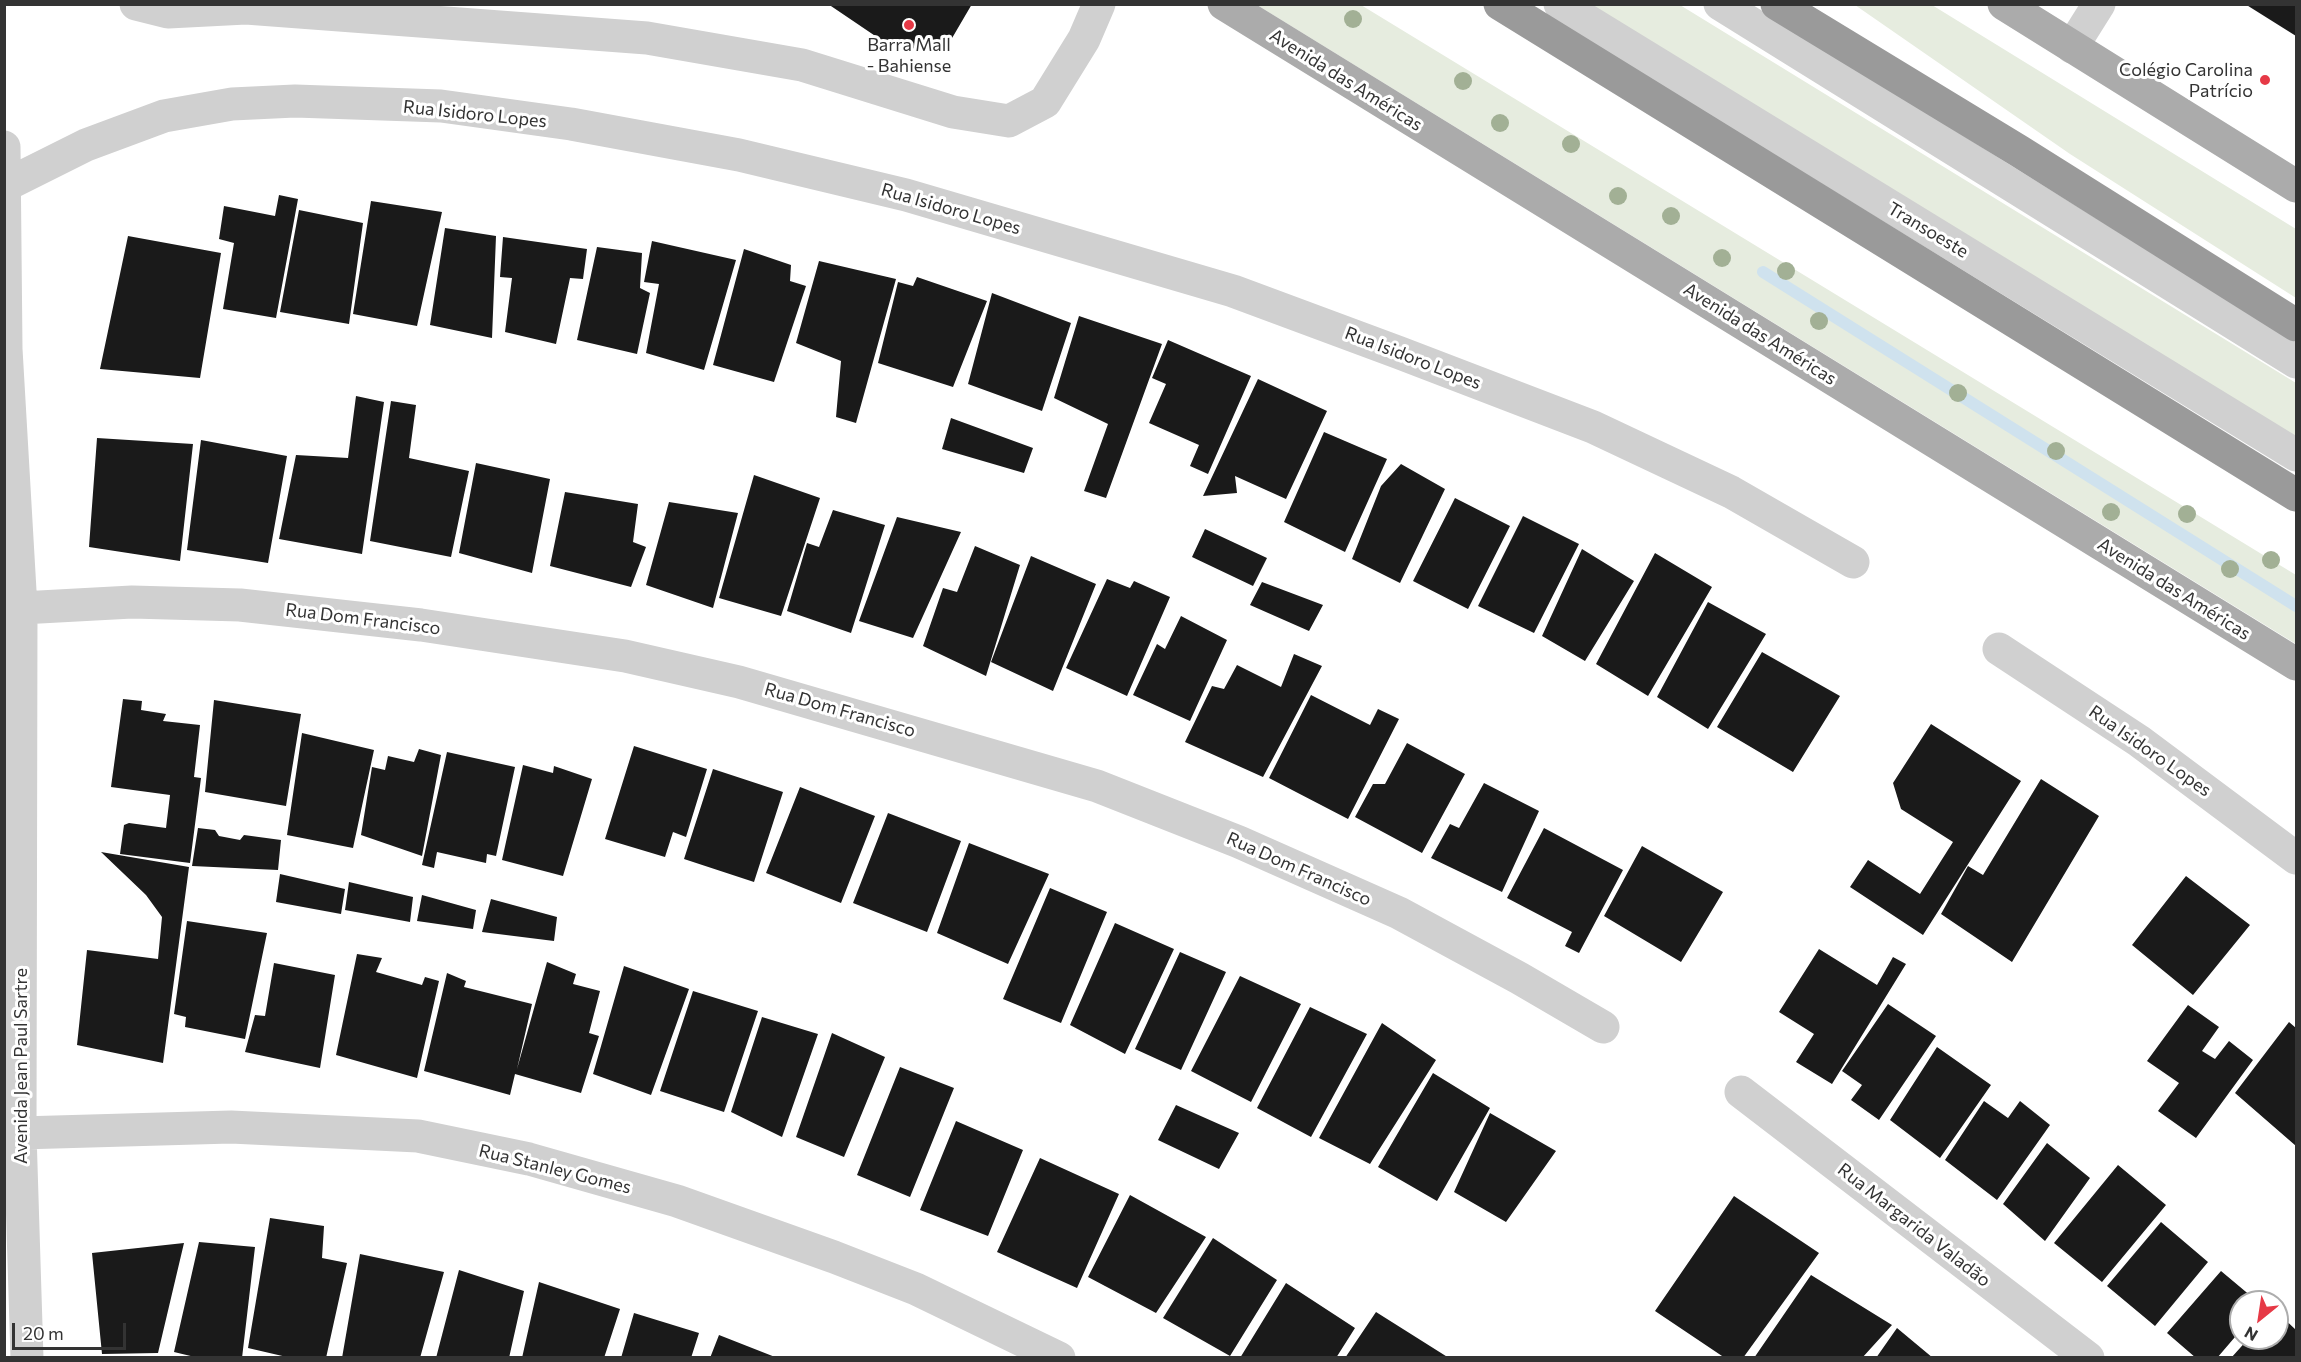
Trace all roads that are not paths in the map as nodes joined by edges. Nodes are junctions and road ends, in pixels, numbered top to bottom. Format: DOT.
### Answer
graph roads {
  1 [pos="136,4"];
  2 [pos="1099,4"];
  3 [pos="1224,4"];
  4 [pos="1500,4"];
  5 [pos="1560,4"];
  6 [pos="1720,4"];
  7 [pos="1777,4"];
  8 [pos="2004,4"];
  9 [pos="2099,4"];
  10 [pos="2072,47"];
  11 [pos="4,147"];
  12 [pos="6,185"];
  13 [pos="2296,186"];
  14 [pos="2296,325"];
  15 [pos="5,349"];
  16 [pos="2296,362"];
  17 [pos="2296,454"];
  18 [pos="2296,495"];
  19 [pos="1852,562"];
  20 [pos="21,608"];
  21 [pos="1999,649"];
  22 [pos="2296,664"];
  23 [pos="13,775"];
  24 [pos="2296,858"];
  25 [pos="1604,1027"];
  26 [pos="1741,1092"];
  27 [pos="20,1133"];
  28 [pos="27,1358"];
  29 [pos="1059,1358"];
  30 [pos="2088,1358"];
  1 -- 2 [label="street"];
  3 -- 22 [label="main road, Avenida das Américas"];
  4 -- 18 [label="highway"];
  5 -- 17 [label="street, Transoeste"];
  6 -- 16 [label="street"];
  7 -- 14 [label="highway"];
  8 -- 10 [label="main road"];
  9 -- 10 [label="street"];
  10 -- 13 [label="main road"];
  11 -- 12 [label="street, Avenida Jean Paul Sartre"];
  12 -- 15 [label="street, Avenida Jean Paul Sartre"];
  12 -- 19 [label="street, Rua Isidoro Lopes"];
  15 -- 20 [label="street, Avenida Jean Paul Sartre"];
  20 -- 23 [label="street, Avenida Jean Paul Sartre"];
  20 -- 25 [label="street, Rua Dom Francisco"];
  21 -- 24 [label="street, Rua Isidoro Lopes"];
  23 -- 27 [label="street, Avenida Jean Paul Sartre"];
  26 -- 30 [label="street, Rua Margarida Valadão"];
  27 -- 28 [label="street, Avenida Jean Paul Sartre"];
  27 -- 29 [label="street, Rua Stanley Gomes"];
}
